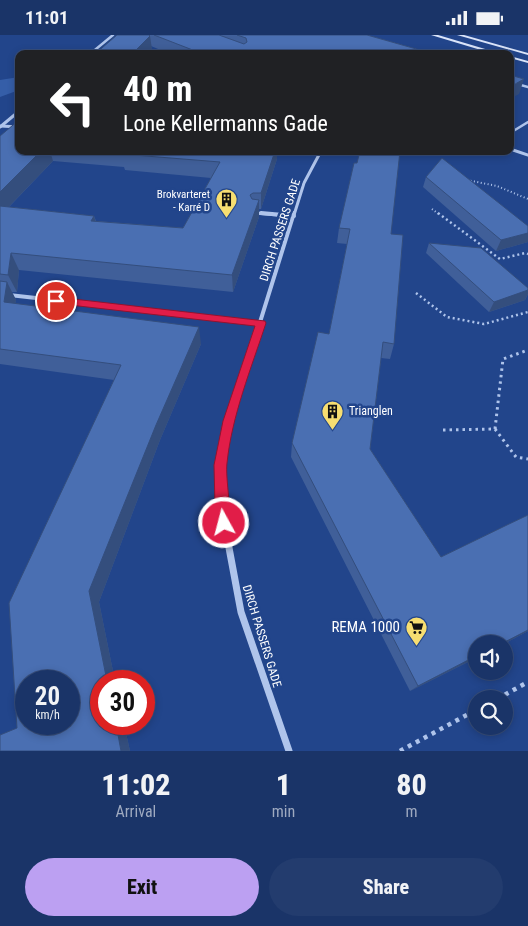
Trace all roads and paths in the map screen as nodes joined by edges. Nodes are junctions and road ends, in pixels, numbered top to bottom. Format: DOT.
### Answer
graph roads {
  1 [pos="113,35"];
  2 [pos="432,35"];
  3 [pos="459,35"];
  4 [pos="95,50"];
  5 [pos="486,50"];
  6 [pos="528,53"];
  7 [pos="514,58"];
  8 [pos="528,62"];
  9 [pos="514,83"];
  10 [pos="528,87"];
  11 [pos="15,114"];
  12 [pos="528,122"];
  13 [pos="0,126"];
  14 [pos="15,127"];
  15 [pos="514,131"];
  16 [pos="514,150"];
  17 [pos="319,155"];
  18 [pos="528,155"];
  19 [pos="461,178"];
  20 [pos="528,199"];
  21 [pos="432,209"];
  22 [pos="254,213"];
  23 [pos="294,216"];
  24 [pos="528,254"];
  25 [pos="416,293"];
  26 [pos="0,294"];
  27 [pos="528,312"];
  28 [pos="261,323"];
  29 [pos="528,350"];
  30 [pos="495,429"];
  31 [pos="443,430"];
  32 [pos="528,459"];
  33 [pos="528,682"];
  34 [pos="513,690"];
  35 [pos="468,714"];
  36 [pos="288,751"];
  37 [pos="400,751"];
  1 -- 4 [label="street"];
  2 -- 5 [label="main road"];
  3 -- 6 [label="main road"];
  7 -- 8 [label="main road"];
  9 -- 10 [label="street"];
  11 -- 13 [label="street"];
  12 -- 15 [label="lane"];
  13 -- 14 [label="street"];
  16 -- 18 [label="street"];
  17 -- 23 [label="street, DIRCH PASSERS GADE"];
  19 -- 20 [label="path"];
  21 -- 24 [label="path"];
  22 -- 23 [label="street"];
  23 -- 28 [label="street, DIRCH PASSERS GADE"];
  25 -- 27 [label="path"];
  26 -- 28 [label="street"];
  28 -- 36 [label="street, DIRCH PASSERS GADE"];
  29 -- 30 [label="path"];
  30 -- 31 [label="path"];
  30 -- 32 [label="path"];
  33 -- 34 [label="path"];
  35 -- 37 [label="path"];
}
